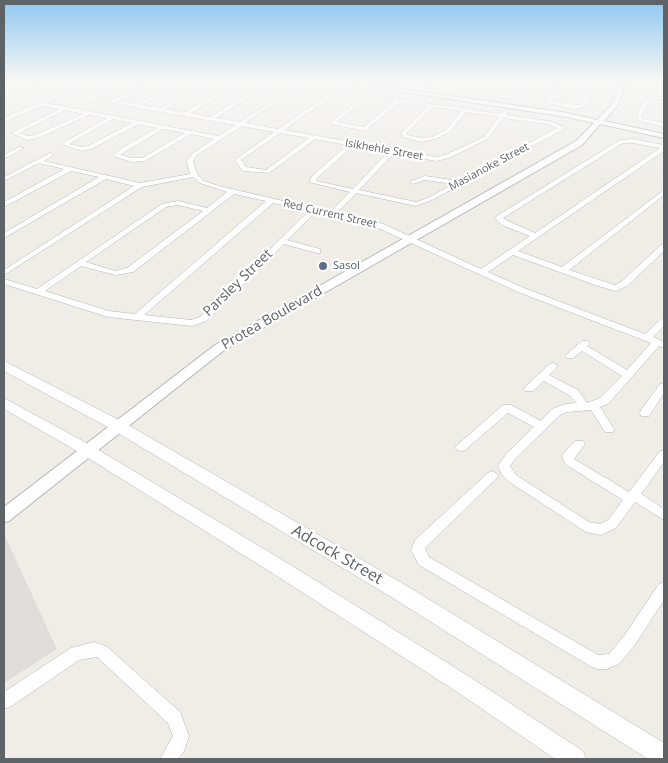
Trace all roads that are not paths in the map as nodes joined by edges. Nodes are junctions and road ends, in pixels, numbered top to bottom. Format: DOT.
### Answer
graph roads {
  1 [pos="503,116"];
  2 [pos="49,117"];
  3 [pos="80,117"];
  4 [pos="105,117"];
  5 [pos="199,117"];
  6 [pos="215,117"];
  7 [pos="251,117"];
  8 [pos="297,117"];
  9 [pos="341,117"];
  10 [pos="380,117"];
  11 [pos="421,117"];
  12 [pos="460,117"];
  13 [pos="507,117"];
  14 [pos="569,117"];
  15 [pos="605,117"];
  16 [pos="638,117"];
  17 [pos="112,118"];
  18 [pos="211,119"];
  19 [pos="600,122"];
  20 [pos="137,123"];
  21 [pos="240,124"];
  22 [pos="664,125"];
  23 [pos="162,127"];
  24 [pos="277,131"];
  25 [pos="189,133"];
  26 [pos="664,136"];
  27 [pos="218,138"];
  28 [pos="313,138"];
  29 [pos="352,144"];
  30 [pos="21,148"];
  31 [pos="664,148"];
  32 [pos="392,152"];
  33 [pos="5,155"];
  34 [pos="50,156"];
  35 [pos="38,162"];
  36 [pos="69,169"];
  37 [pos="194,175"];
  38 [pos="104,177"];
  39 [pos="4,179"];
  40 [pos="413,182"];
  41 [pos="459,183"];
  42 [pos="140,185"];
  43 [pos="232,192"];
  44 [pos="354,192"];
  45 [pos="664,192"];
  46 [pos="271,201"];
  47 [pos="4,205"];
  48 [pos="207,210"];
  49 [pos="314,210"];
  50 [pos="332,214"];
  51 [pos="4,236"];
  52 [pos="536,236"];
  53 [pos="410,239"];
  54 [pos="281,241"];
  55 [pos="664,247"];
  56 [pos="317,251"];
  57 [pos="512,252"];
  58 [pos="80,263"];
  59 [pos="563,270"];
  60 [pos="4,273"];
  61 [pos="481,273"];
  62 [pos="4,281"];
  63 [pos="38,292"];
  64 [pos="137,317"];
  65 [pos="664,321"];
  66 [pos="647,338"];
  67 [pos="661,344"];
  68 [pos="570,356"];
  69 [pos="4,365"];
  70 [pos="553,366"];
  71 [pos="628,375"];
  72 [pos="543,376"];
  73 [pos="664,386"];
  74 [pos="528,389"];
  75 [pos="4,403"];
  76 [pos="590,407"];
  77 [pos="645,413"];
  78 [pos="118,426"];
  79 [pos="542,426"];
  80 [pos="608,429"];
  81 [pos="579,444"];
  82 [pos="461,448"];
  83 [pos="86,450"];
  84 [pos="664,454"];
  85 [pos="492,476"];
  86 [pos="632,497"];
  87 [pos="664,515"];
  88 [pos="4,516"];
  89 [pos="664,588"];
  90 [pos="4,701"];
  91 [pos="664,756"];
  92 [pos="168,759"];
  93 [pos="574,759"];
  1 -- 32 [label="street, Isikhehle Street"];
  2 -- 3 [label="street"];
  4 -- 17 [label="street"];
  5 -- 18 [label="street, Isikhehle Street"];
  6 -- 18 [label="street"];
  7 -- 21 [label="street"];
  8 -- 24 [label="street, Masianoke Street"];
  9 -- 10 [label="street"];
  11 -- 12 [label="street"];
  13 -- 41 [label="street, Masianoke Street"];
  14 -- 19 [label="street"];
  15 -- 19 [label="street, Protea Boulevard"];
  16 -- 22 [label="street"];
  17 -- 20 [label="street"];
  17 -- 20 [label="street"];
  18 -- 21 [label="street, Isikhehle Street"];
  19 -- 26 [label="street"];
  19 -- 53 [label="street, Protea Boulevard"];
  20 -- 23 [label="street"];
  21 -- 24 [label="street, Isikhehle Street"];
  21 -- 27 [label="street"];
  23 -- 25 [label="street"];
  23 -- 25 [label="street"];
  24 -- 28 [label="street, Isikhehle Street"];
  24 -- 28 [label="street, Masianoke Street"];
  25 -- 27 [label="street"];
  27 -- 37 [label="street"];
  28 -- 29 [label="street, Isikhehle Street"];
  29 -- 32 [label="street, Isikhehle Street"];
  29 -- 44 [label="street, Masianoke Street"];
  30 -- 33 [label="street"];
  31 -- 52 [label="street"];
  31 -- 52 [label="street"];
  32 -- 44 [label="street"];
  34 -- 35 [label="street"];
  35 -- 36 [label="street"];
  35 -- 39 [label="street"];
  36 -- 38 [label="street"];
  36 -- 47 [label="street"];
  37 -- 42 [label="street"];
  37 -- 43 [label="street, Red Current Street"];
  38 -- 42 [label="street"];
  38 -- 51 [label="street"];
  40 -- 41 [label="street"];
  41 -- 44 [label="street, Masianoke Street"];
  42 -- 60 [label="street"];
  43 -- 46 [label="street, Red Current Street"];
  43 -- 48 [label="street"];
  44 -- 50 [label="street"];
  45 -- 59 [label="street"];
  46 -- 49 [label="street, Red Current Street"];
  46 -- 64 [label="street"];
  48 -- 58 [label="street"];
  48 -- 58 [label="street"];
  49 -- 50 [label="street, Red Current Street"];
  49 -- 54 [label="street, Parsley Street"];
  50 -- 53 [label="street, Red Current Street"];
  52 -- 57 [label="street"];
  53 -- 61 [label="street, Red Current Street"];
  53 -- 78 [label="street, Protea Boulevard"];
  54 -- 56 [label="street"];
  54 -- 64 [label="street, Parsley Street"];
  55 -- 59 [label="street"];
  57 -- 59 [label="street"];
  57 -- 61 [label="street"];
  58 -- 63 [label="street"];
  61 -- 66 [label="street, Red Current Street"];
  62 -- 63 [label="street, Parsley Street"];
  63 -- 64 [label="street, Parsley Street"];
  65 -- 66 [label="street"];
  66 -- 67 [label="street, Red Current Street"];
  67 -- 71 [label="street"];
  68 -- 71 [label="street"];
  69 -- 78 [label="main road, Adcock Street"];
  70 -- 72 [label="street"];
  71 -- 76 [label="street"];
  72 -- 74 [label="street"];
  72 -- 76 [label="street"];
  73 -- 77 [label="street"];
  75 -- 83 [label="main road"];
  76 -- 79 [label="street"];
  76 -- 80 [label="street"];
  78 -- 83 [label="street, Protea Boulevard"];
  78 -- 91 [label="main road, Adcock Street"];
  79 -- 82 [label="street"];
  79 -- 86 [label="street"];
  81 -- 86 [label="street"];
  83 -- 88 [label="street, Protea Boulevard"];
  83 -- 93 [label="main road"];
  84 -- 86 [label="street"];
  85 -- 89 [label="street"];
  86 -- 87 [label="street"];
  90 -- 92 [label="street"];
}
